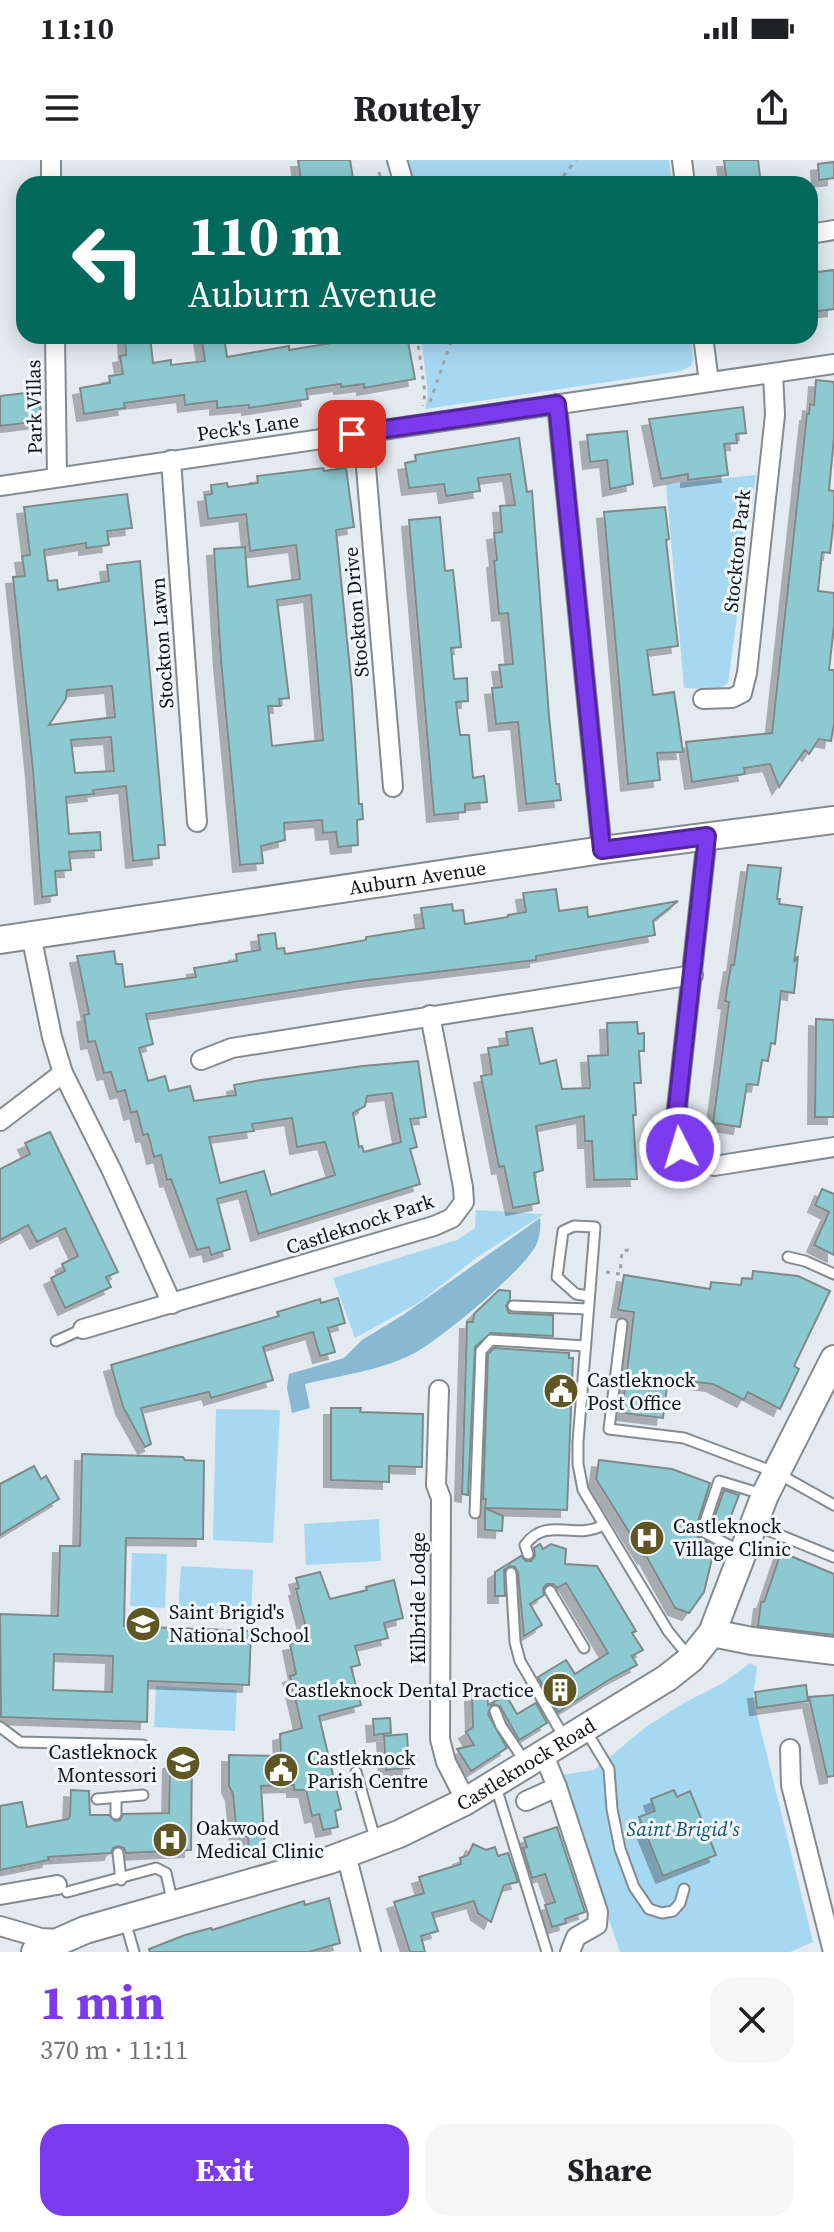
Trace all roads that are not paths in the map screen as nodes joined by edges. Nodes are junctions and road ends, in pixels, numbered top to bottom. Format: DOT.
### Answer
graph roads {
  1 [pos="55,344"];
  2 [pos="704,344"];
  3 [pos="834,364"];
  4 [pos="773,373"];
  5 [pos="709,382"];
  6 [pos="557,404"];
  7 [pos="363,432"];
  8 [pos="171,460"];
  9 [pos="57,476"];
  10 [pos="0,486"];
  11 [pos="703,699"];
  12 [pos="393,787"];
  13 [pos="834,820"];
  14 [pos="197,822"];
  15 [pos="707,836"];
  16 [pos="602,850"];
  17 [pos="31,935"];
  18 [pos="0,940"];
  19 [pos="693,975"];
  20 [pos="430,1015"];
  21 [pos="201,1060"];
  22 [pos="63,1073"];
  23 [pos="0,1121"];
  24 [pos="834,1147"];
  25 [pos="788,1257"];
  26 [pos="834,1274"];
  27 [pos="589,1296"];
  28 [pos="172,1304"];
  29 [pos="513,1306"];
  30 [pos="588,1309"];
  31 [pos="622,1324"];
  32 [pos="83,1329"];
  33 [pos="56,1341"];
  34 [pos="585,1346"];
  35 [pos="834,1359"];
  36 [pos="439,1390"];
  37 [pos="771,1484"];
  38 [pos="834,1505"];
  39 [pos="475,1513"];
  40 [pos="603,1525"];
  41 [pos="754,1525"];
  42 [pos="743,1553"];
  43 [pos="528,1554"];
  44 [pos="834,1557"];
  45 [pos="511,1573"];
  46 [pos="550,1591"];
  47 [pos="712,1633"];
  48 [pos="584,1648"];
  49 [pos="834,1651"];
  50 [pos="691,1659"];
  51 [pos="495,1711"];
  52 [pos="0,1727"];
  53 [pos="143,1745"];
  54 [pos="554,1746"];
  55 [pos="790,1749"];
  56 [pos="356,1772"];
  57 [pos="495,1783"];
  58 [pos="557,1787"];
  59 [pos="143,1795"];
  60 [pos="116,1797"];
  61 [pos="97,1799"];
  62 [pos="466,1801"];
  63 [pos="526,1801"];
  64 [pos="116,1814"];
  65 [pos="376,1844"];
  66 [pos="118,1853"];
  67 [pos="346,1854"];
  68 [pos="121,1880"];
  69 [pos="62,1889"];
  70 [pos="684,1889"];
  71 [pos="0,1895"];
  72 [pos="173,1904"];
  73 [pos="124,1919"];
  74 [pos="0,1926"];
  75 [pos="64,1939"];
  76 [pos="35,1952"];
  77 [pos="134,1952"];
  78 [pos="371,1952"];
  79 [pos="547,1952"];
  80 [pos="570,1952"];
  81 [pos="833,1952"];
  1 -- 9 [label="street, Park Villas"];
  2 -- 5 [label="street"];
  3 -- 4 [label="street, Peck's Lane"];
  4 -- 5 [label="street, Peck's Lane"];
  4 -- 11 [label="street, Stockton Park"];
  5 -- 6 [label="street, Peck's Lane"];
  6 -- 7 [label="street, Peck's Lane"];
  6 -- 16 [label="street"];
  7 -- 8 [label="street, Peck's Lane"];
  7 -- 12 [label="street, Stockton Drive"];
  8 -- 9 [label="street, Peck's Lane"];
  8 -- 14 [label="street, Stockton Lawn"];
  9 -- 10 [label="street, Peck's Lane"];
  13 -- 15 [label="main road, Auburn Avenue"];
  15 -- 16 [label="main road, Auburn Avenue"];
  15 -- 19 [label="street"];
  16 -- 17 [label="main road, Auburn Avenue"];
  17 -- 18 [label="main road, Auburn Avenue"];
  17 -- 22 [label="street"];
  19 -- 20 [label="street"];
  19 -- 24 [label="street"];
  20 -- 21 [label="street"];
  20 -- 28 [label="street, Castleknock Park"];
  22 -- 23 [label="street"];
  22 -- 28 [label="street"];
  25 -- 26 [label="lane"];
  27 -- 27 [label="lane"];
  27 -- 30 [label="lane"];
  28 -- 32 [label="street, Castleknock Park"];
  29 -- 30 [label="lane"];
  30 -- 34 [label="lane"];
  31 -- 37 [label="lane"];
  32 -- 33 [label="lane"];
  34 -- 39 [label="lane"];
  34 -- 40 [label="lane"];
  35 -- 37 [label="main road, Castleknock Road"];
  36 -- 62 [label="street, Kilbride Lodge"];
  37 -- 38 [label="lane"];
  37 -- 41 [label="main road, Castleknock Road"];
  37 -- 42 [label="lane"];
  40 -- 43 [label="lane"];
  40 -- 50 [label="lane"];
  41 -- 42 [label="main road, Castleknock Road"];
  41 -- 44 [label="lane"];
  42 -- 47 [label="main road, Castleknock Road"];
  45 -- 54 [label="lane"];
  46 -- 48 [label="lane"];
  47 -- 49 [label="main road"];
  47 -- 50 [label="main road, Castleknock Road"];
  50 -- 54 [label="main road, Castleknock Road"];
  51 -- 54 [label="lane"];
  52 -- 53 [label="lane"];
  54 -- 57 [label="main road, Castleknock Road"];
  54 -- 58 [label="street"];
  54 -- 70 [label="lane"];
  55 -- 81 [label="street"];
  56 -- 65 [label="lane"];
  57 -- 62 [label="main road, Castleknock Road"];
  57 -- 79 [label="lane"];
  58 -- 63 [label="street"];
  58 -- 80 [label="street"];
  59 -- 60 [label="lane"];
  60 -- 61 [label="lane"];
  60 -- 64 [label="lane"];
  62 -- 65 [label="main road, Castleknock Road"];
  65 -- 67 [label="main road, Castleknock Road"];
  66 -- 68 [label="lane"];
  67 -- 72 [label="main road, Castleknock Road"];
  67 -- 78 [label="street"];
  68 -- 69 [label="lane"];
  68 -- 72 [label="lane"];
  69 -- 71 [label="street"];
  72 -- 73 [label="main road, Castleknock Road"];
  73 -- 75 [label="main road, Castleknock Road"];
  73 -- 77 [label="lane"];
  74 -- 75 [label="street"];
  75 -- 76 [label="main road, Castleknock Road"];
}
